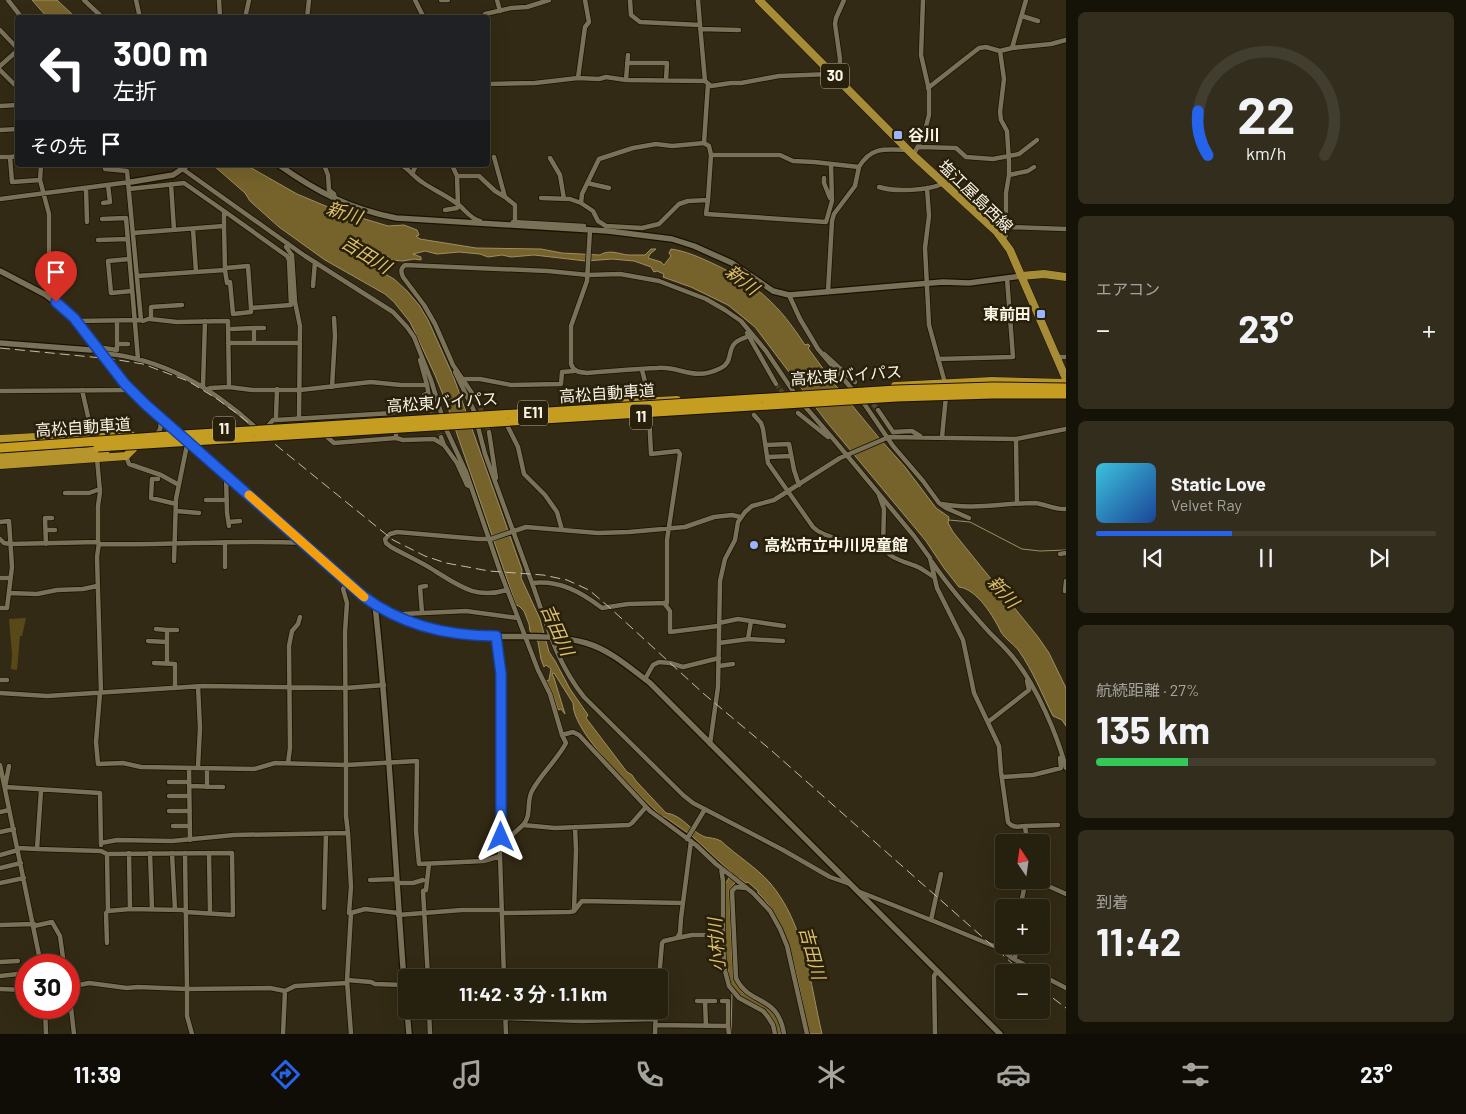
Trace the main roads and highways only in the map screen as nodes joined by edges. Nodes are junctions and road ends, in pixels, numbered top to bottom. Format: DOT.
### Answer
graph roads {
  1 [pos="759,0"];
  2 [pos="1021,276"];
  3 [pos="1066,277"];
  4 [pos="1066,381"];
  5 [pos="1066,388"];
  6 [pos="1066,396"];
  7 [pos="130,435"];
  8 [pos="0,439"];
  9 [pos="0,446"];
  10 [pos="133,449"];
  11 [pos="0,453"];
  12 [pos="0,457"];
  13 [pos="46,458"];
  14 [pos="0,464"];
  1 -- 2 [label="main road, 塩江屋島西線 / 30"];
  2 -- 3 [label="main road"];
  2 -- 4 [label="main road, 塩江屋島西線 / 30"];
  4 -- 7 [label="highway, 高松東バイパス / 11, bridge"];
  5 -- 9 [label="highway, 高松自動車道 / E11, bridge"];
  6 -- 10 [label="highway, 高松東バイパス / 11, bridge"];
  6 -- 11 [label="highway, 高松自動車道 / E11, bridge"];
  7 -- 8 [label="highway"];
  7 -- 9 [label="highway, 高松東バイパス / 11"];
  10 -- 13 [label="highway, 高松東バイパス / 11"];
  10 -- 13 [label="highway"];
  12 -- 13 [label="highway, 高松東バイパス / 11"];
  13 -- 14 [label="highway"];
}
